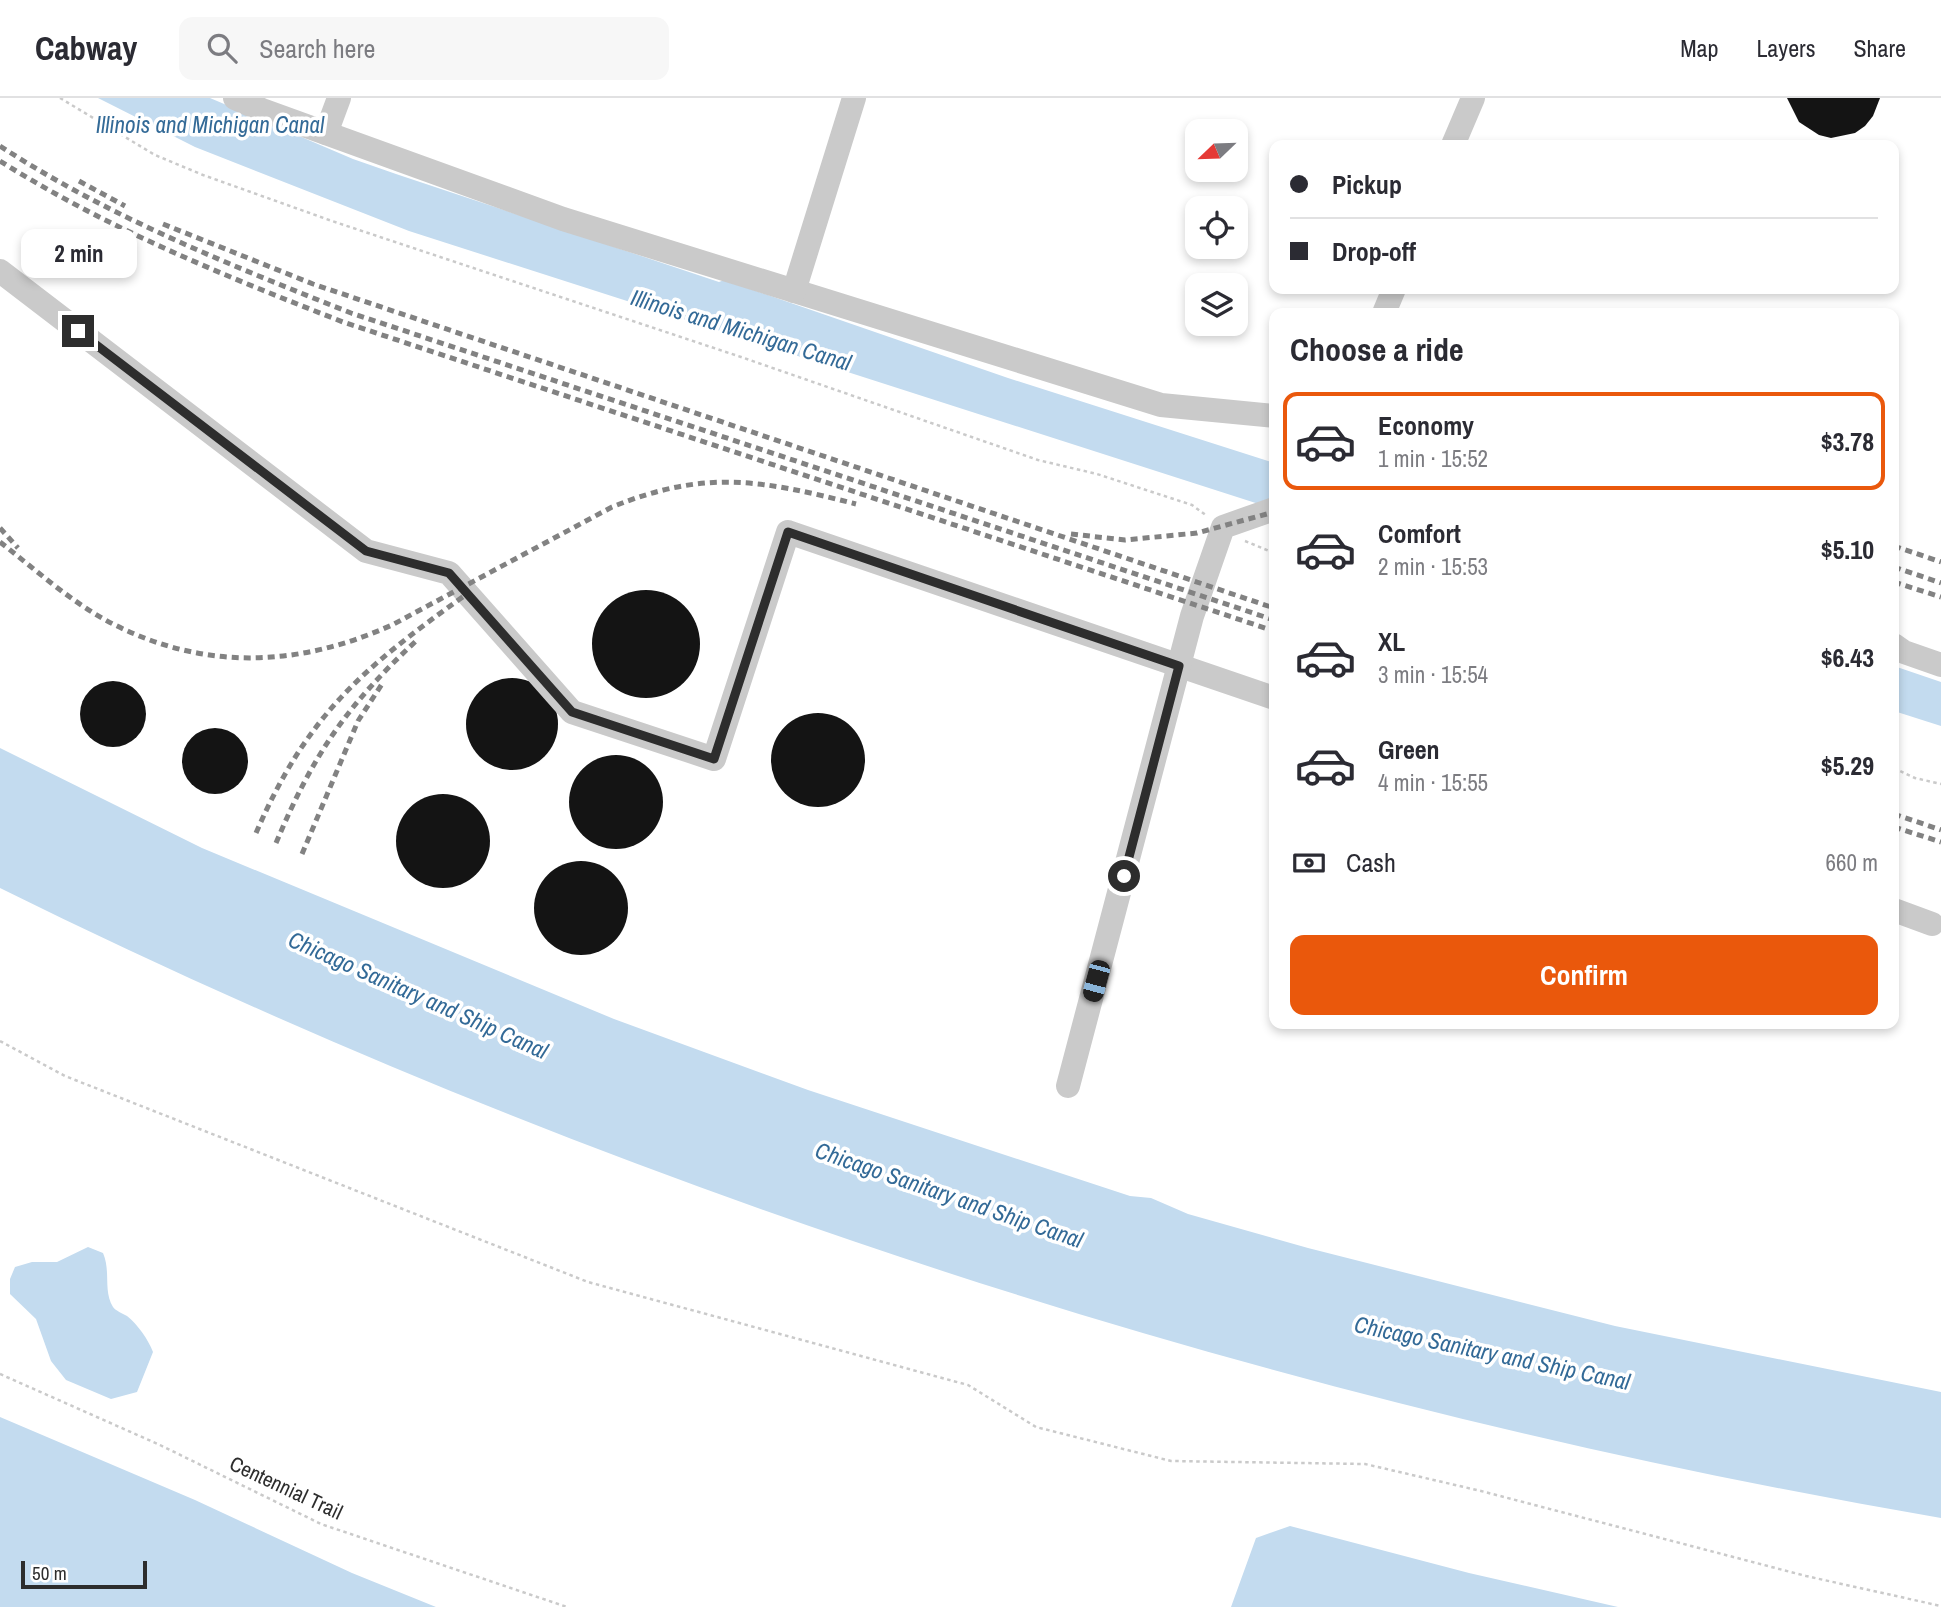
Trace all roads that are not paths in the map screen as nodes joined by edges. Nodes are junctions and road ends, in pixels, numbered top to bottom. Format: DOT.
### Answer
graph roads {
  1 [pos="235,98"];
  2 [pos="340,98"];
  3 [pos="855,98"];
  4 [pos="1473,98"];
  5 [pos="326,133"];
  6 [pos="1455,140"];
  7 [pos="0,271"];
  8 [pos="794,291"];
  9 [pos="1269,416"];
  10 [pos="1269,511"];
  11 [pos="1899,649"];
  12 [pos="1941,665"];
  13 [pos="1179,666"];
  14 [pos="1269,696"];
  15 [pos="1899,912"];
  16 [pos="1932,924"];
  17 [pos="1068,1086"];
  1 -- 5 [label="lane"];
  2 -- 5 [label="lane"];
  3 -- 8 [label="lane"];
  4 -- 6 [label="lane"];
  5 -- 8 [label="lane"];
  7 -- 13 [label="lane"];
  8 -- 9 [label="lane"];
  10 -- 13 [label="lane"];
  11 -- 12 [label="lane"];
  13 -- 14 [label="lane"];
  13 -- 17 [label="lane"];
  15 -- 16 [label="lane"];
}
